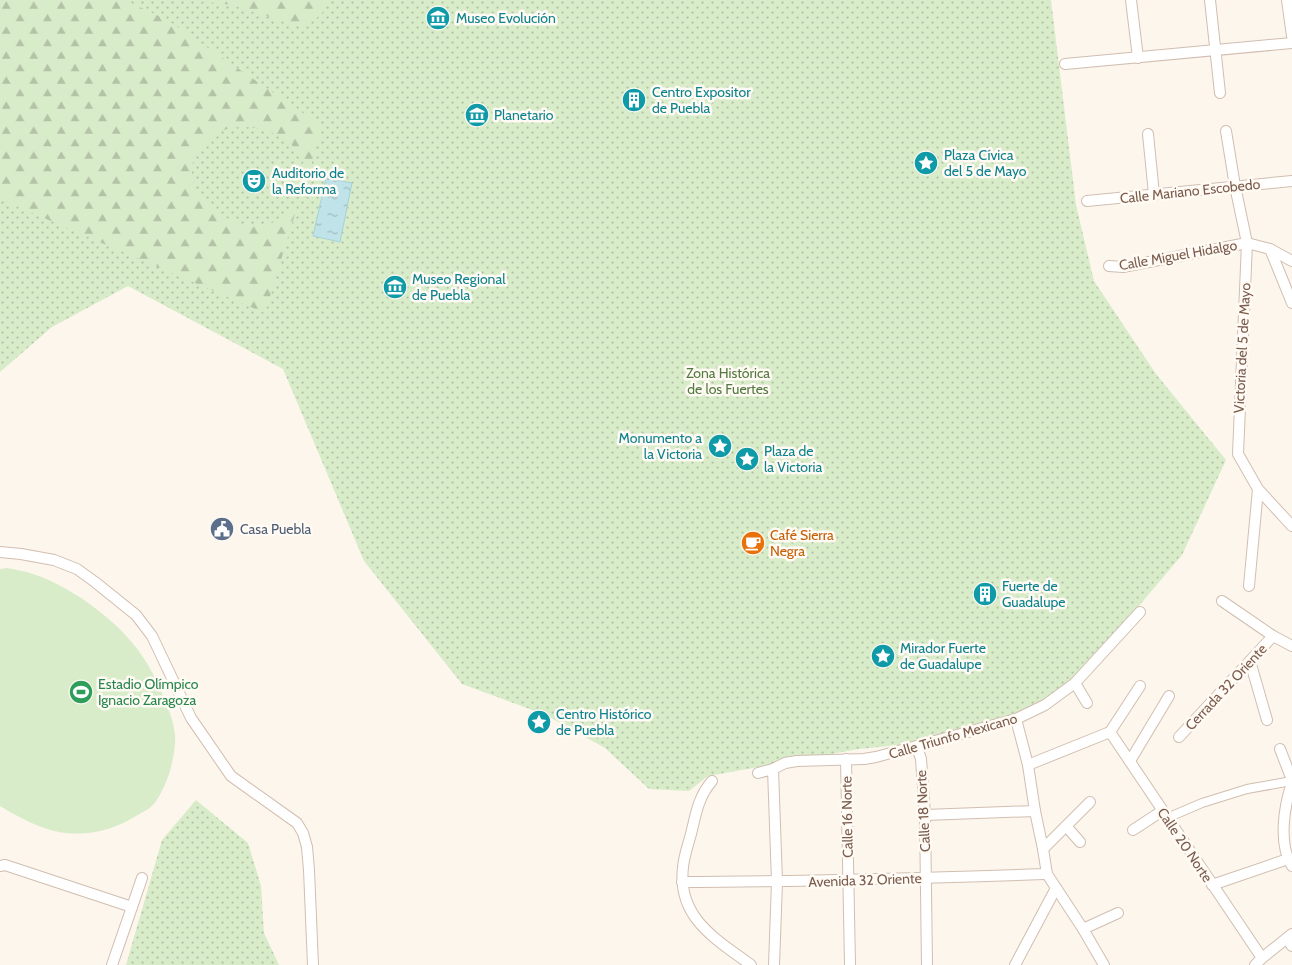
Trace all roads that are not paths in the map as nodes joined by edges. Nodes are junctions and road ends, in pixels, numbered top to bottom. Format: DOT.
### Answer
graph roads {
  1 [pos="1131,0"];
  2 [pos="1210,0"];
  3 [pos="1287,0"];
  4 [pos="1292,36"];
  5 [pos="1292,43"];
  6 [pos="1216,49"];
  7 [pos="1138,58"];
  8 [pos="1065,64"];
  9 [pos="1220,93"];
  10 [pos="1226,131"];
  11 [pos="1148,134"];
  12 [pos="1292,181"];
  13 [pos="1235,186"];
  14 [pos="1154,194"];
  15 [pos="1087,201"];
  16 [pos="1247,243"];
  17 [pos="1270,249"];
  18 [pos="1292,261"];
  19 [pos="1109,266"];
  20 [pos="1292,303"];
  21 [pos="1258,488"];
  22 [pos="1292,526"];
  23 [pos="0,552"];
  24 [pos="1249,586"];
  25 [pos="1222,601"];
  26 [pos="1140,612"];
  27 [pos="1273,636"];
  28 [pos="1292,646"];
  29 [pos="1250,661"];
  30 [pos="1075,683"];
  31 [pos="1140,686"];
  32 [pos="1169,696"];
  33 [pos="1087,703"];
  34 [pos="1016,719"];
  35 [pos="1267,720"];
  36 [pos="1110,732"];
  37 [pos="1179,737"];
  38 [pos="917,747"];
  39 [pos="1280,749"];
  40 [pos="846,759"];
  41 [pos="1130,760"];
  42 [pos="1028,766"];
  43 [pos="773,769"];
  44 [pos="758,773"];
  45 [pos="712,781"];
  46 [pos="1292,781"];
  47 [pos="1090,802"];
  48 [pos="1035,811"];
  49 [pos="925,814"];
  50 [pos="1165,815"];
  51 [pos="1066,826"];
  52 [pos="1133,830"];
  53 [pos="1080,842"];
  54 [pos="1043,849"];
  55 [pos="1290,863"];
  56 [pos="0,866"];
  57 [pos="1047,874"];
  58 [pos="142,878"];
  59 [pos="926,878"];
  60 [pos="848,881"];
  61 [pos="682,882"];
  62 [pos="776,882"];
  63 [pos="1212,885"];
  64 [pos="1056,888"];
  65 [pos="132,907"];
  66 [pos="1118,913"];
  67 [pos="1083,929"];
  68 [pos="1290,939"];
  69 [pos="1258,961"];
  70 [pos="1019,963"];
  71 [pos="112,965"];
  72 [pos="313,965"];
  73 [pos="751,965"];
  74 [pos="774,965"];
  75 [pos="850,965"];
  76 [pos="927,965"];
  77 [pos="1104,965"];
  1 -- 7 [label="street"];
  2 -- 6 [label="street"];
  3 -- 4 [label="street"];
  5 -- 6 [label="street"];
  6 -- 7 [label="street"];
  6 -- 9 [label="street"];
  7 -- 8 [label="street"];
  10 -- 13 [label="street, Victoria del 5 de Mayo"];
  11 -- 14 [label="street"];
  12 -- 13 [label="street, Calle Mariano Escobedo"];
  13 -- 14 [label="street, Calle Mariano Escobedo"];
  13 -- 16 [label="street, Victoria del 5 de Mayo"];
  14 -- 15 [label="street, Calle Mariano Escobedo"];
  16 -- 17 [label="street"];
  16 -- 19 [label="street, Calle Miguel Hidalgo"];
  16 -- 21 [label="street, Victoria del 5 de Mayo"];
  17 -- 18 [label="street"];
  17 -- 20 [label="street"];
  21 -- 22 [label="street"];
  21 -- 24 [label="street"];
  23 -- 72 [label="street"];
  25 -- 27 [label="street"];
  26 -- 30 [label="street, Calle Triunfo Mexicano"];
  27 -- 28 [label="street"];
  27 -- 29 [label="street, Cerrada 32 Oriente"];
  29 -- 35 [label="street"];
  29 -- 37 [label="street, Cerrada 32 Oriente"];
  30 -- 33 [label="street"];
  30 -- 34 [label="street, Calle Triunfo Mexicano"];
  31 -- 36 [label="street"];
  32 -- 41 [label="street"];
  34 -- 38 [label="street, Calle Triunfo Mexicano"];
  34 -- 42 [label="street"];
  36 -- 41 [label="street, Calle 20 Norte"];
  36 -- 42 [label="street"];
  38 -- 40 [label="street, Calle Triunfo Mexicano"];
  38 -- 49 [label="street, Calle 18 Norte"];
  39 -- 46 [label="street"];
  40 -- 43 [label="street, Calle Triunfo Mexicano"];
  40 -- 60 [label="street, Calle 16 Norte"];
  41 -- 50 [label="street, Calle 20 Norte"];
  42 -- 48 [label="street"];
  43 -- 44 [label="street, Calle Triunfo Mexicano"];
  43 -- 62 [label="street"];
  45 -- 61 [label="street"];
  46 -- 50 [label="street"];
  46 -- 55 [label="street"];
  47 -- 51 [label="street"];
  48 -- 49 [label="street"];
  48 -- 54 [label="street"];
  49 -- 59 [label="street, Calle 18 Norte"];
  50 -- 52 [label="street"];
  50 -- 63 [label="street, Calle 20 Norte"];
  51 -- 53 [label="street"];
  51 -- 54 [label="street"];
  54 -- 57 [label="street"];
  55 -- 63 [label="street"];
  56 -- 65 [label="street"];
  57 -- 59 [label="street, Avenida 32 Oriente"];
  57 -- 64 [label="street"];
  58 -- 65 [label="street"];
  59 -- 60 [label="street, Avenida 32 Oriente"];
  59 -- 76 [label="street, Calle 18 Norte"];
  60 -- 62 [label="street, Avenida 32 Oriente"];
  60 -- 75 [label="street, Calle 16 Norte"];
  61 -- 62 [label="street, Avenida 32 Oriente"];
  61 -- 73 [label="street"];
  62 -- 74 [label="street"];
  63 -- 69 [label="street, Calle 20 Norte"];
  64 -- 67 [label="street"];
  64 -- 70 [label="street"];
  65 -- 71 [label="street"];
  66 -- 67 [label="street"];
  67 -- 77 [label="street"];
  68 -- 69 [label="street"];
}
